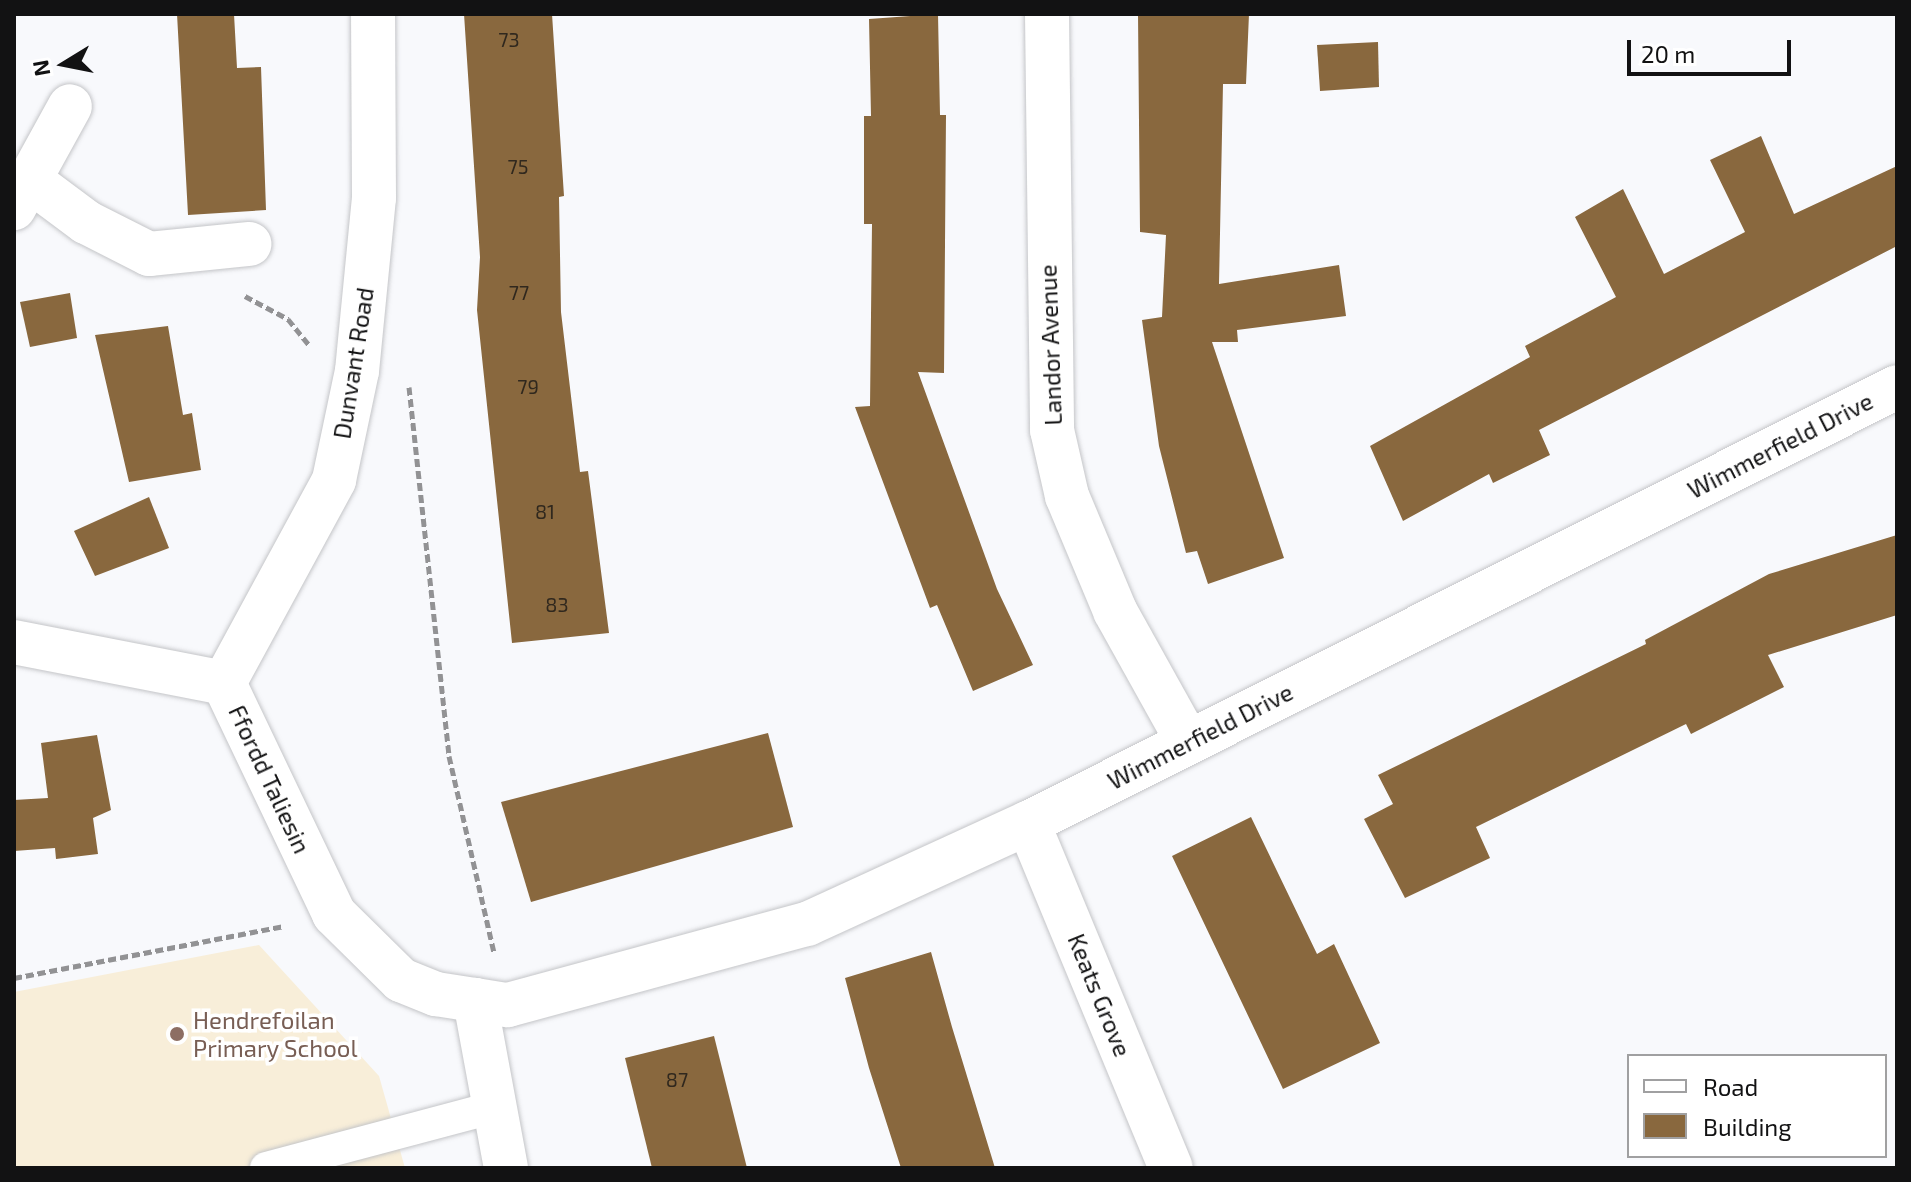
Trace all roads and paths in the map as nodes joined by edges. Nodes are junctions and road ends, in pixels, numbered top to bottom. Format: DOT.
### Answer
graph roads {
  1 [pos="373,14"];
  2 [pos="1047,14"];
  3 [pos="70,106"];
  4 [pos="22,194"];
  5 [pos="250,244"];
  6 [pos="408,375"];
  7 [pos="1897,387"];
  8 [pos="14,642"];
  9 [pos="224,683"];
  10 [pos="1188,742"];
  11 [pos="1028,823"];
  12 [pos="334,914"];
  13 [pos="14,978"];
  14 [pos="491,1002"];
  15 [pos="492,1108"];
  16 [pos="266,1168"];
  17 [pos="506,1168"];
  18 [pos="1171,1168"];
  1 -- 9 [label="street, Dunvant Road"];
  2 -- 10 [label="street, Landor Avenue"];
  3 -- 4 [label="street"];
  4 -- 5 [label="street"];
  6 -- 14 [label="path"];
  7 -- 10 [label="street, Wimmerfield Drive"];
  8 -- 9 [label="street, Ffordd Taliesin"];
  9 -- 12 [label="street, Ffordd Taliesin"];
  10 -- 11 [label="street, Wimmerfield Drive"];
  11 -- 14 [label="street, Wimmerfield Drive"];
  11 -- 18 [label="street, Keats Grove"];
  12 -- 13 [label="path"];
  12 -- 14 [label="street, Ffordd Taliesin"];
  14 -- 15 [label="street"];
  15 -- 16 [label="lane"];
  15 -- 17 [label="street"];
}
